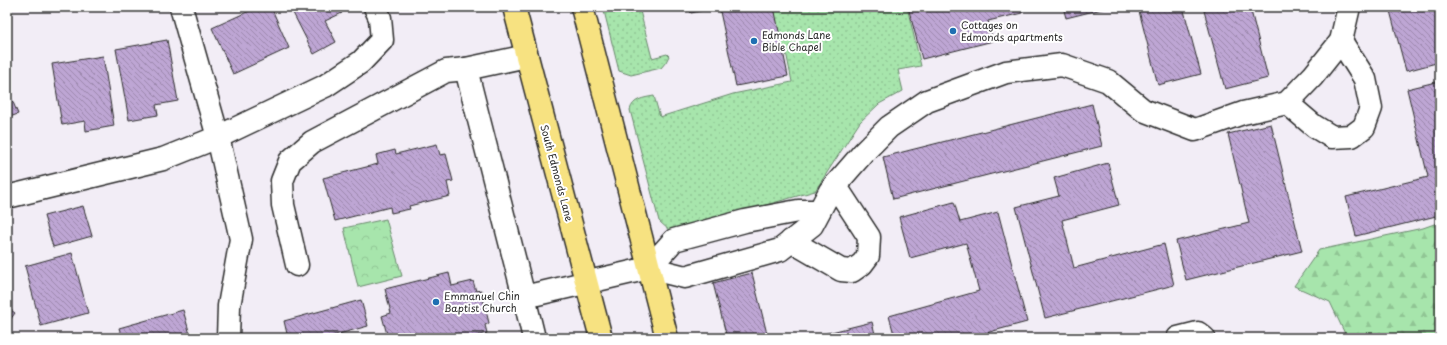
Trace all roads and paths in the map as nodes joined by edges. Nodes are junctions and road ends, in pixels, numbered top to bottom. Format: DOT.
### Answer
graph roads {
  1 [pos="181,7"];
  2 [pos="375,7"];
  3 [pos="514,7"];
  4 [pos="582,7"];
  5 [pos="1349,7"];
  6 [pos="1341,41"];
  7 [pos="527,56"];
  8 [pos="466,69"];
  9 [pos="1287,103"];
  10 [pos="218,137"];
  11 [pos="835,185"];
  12 [pos="7,196"];
  13 [pos="819,211"];
  14 [pos="791,241"];
  15 [pos="297,264"];
  16 [pos="649,268"];
  17 [pos="586,283"];
  18 [pos="524,297"];
  19 [pos="228,338"];
  20 [pos="534,338"];
  21 [pos="601,338"];
  22 [pos="667,338"];
  23 [pos="1178,338"];
  24 [pos="1204,338"];
  1 -- 10 [label="lane"];
  2 -- 10 [label="lane"];
  3 -- 7 [label="main road, South Edmonds Lane"];
  4 -- 16 [label="main road"];
  5 -- 6 [label="lane"];
  6 -- 9 [label="lane"];
  6 -- 9 [label="lane"];
  7 -- 8 [label="lane"];
  7 -- 17 [label="main road, South Edmonds Lane"];
  8 -- 15 [label="lane"];
  8 -- 18 [label="lane"];
  9 -- 11 [label="lane"];
  10 -- 12 [label="lane"];
  10 -- 19 [label="lane"];
  11 -- 13 [label="lane"];
  11 -- 14 [label="lane"];
  13 -- 14 [label="lane"];
  13 -- 16 [label="lane"];
  14 -- 16 [label="lane"];
  16 -- 17 [label="lane"];
  16 -- 22 [label="main road"];
  17 -- 18 [label="lane"];
  17 -- 21 [label="main road, South Edmonds Lane"];
  18 -- 20 [label="lane"];
  23 -- 24 [label="lane"];
}
